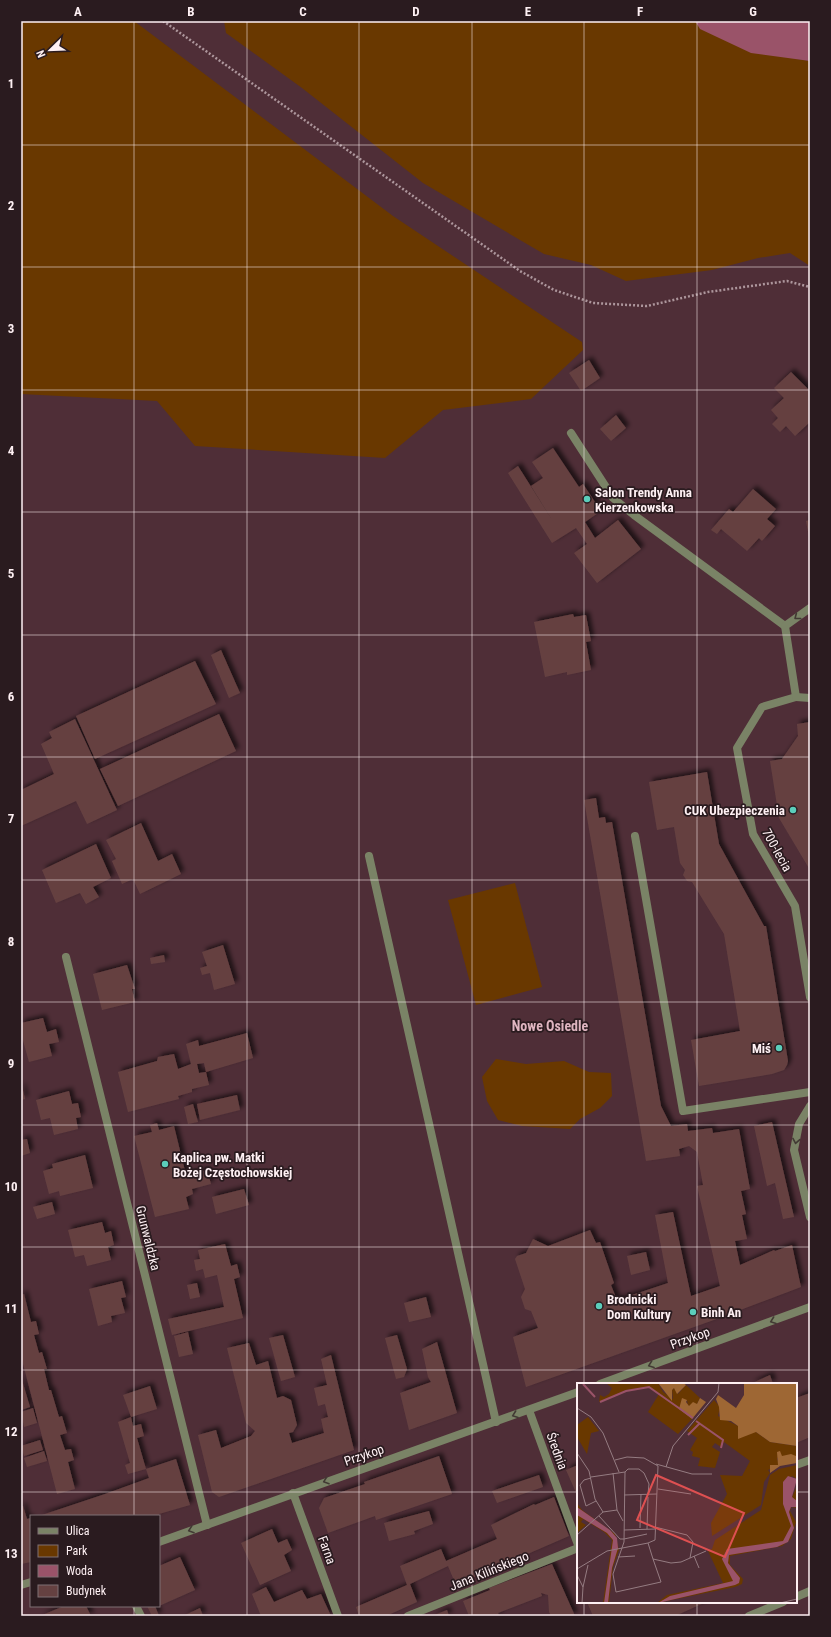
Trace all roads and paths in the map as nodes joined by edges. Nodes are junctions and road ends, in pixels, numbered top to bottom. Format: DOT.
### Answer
graph roads {
  1 [pos="163,21"];
  2 [pos="810,287"];
  3 [pos="571,433"];
  4 [pos="810,608"];
  5 [pos="785,626"];
  6 [pos="796,697"];
  7 [pos="810,698"];
  8 [pos="635,836"];
  9 [pos="369,856"];
  10 [pos="66,957"];
  11 [pos="810,997"];
  12 [pos="810,1092"];
  13 [pos="810,1106"];
  14 [pos="810,1217"];
  15 [pos="810,1307"];
  16 [pos="603,1383"];
  17 [pos="577,1392"];
  18 [pos="529,1410"];
  19 [pos="496,1422"];
  20 [pos="810,1460"];
  21 [pos="797,1465"];
  22 [pos="293,1493"];
  23 [pos="207,1525"];
  24 [pos="160,1542"];
  25 [pos="577,1543"];
  26 [pos="577,1546"];
  27 [pos="810,1591"];
  28 [pos="797,1597"];
  29 [pos="781,1603"];
  30 [pos="136,1607"];
  31 [pos="141,1616"];
  32 [pos="338,1616"];
  33 [pos="408,1616"];
  34 [pos="749,1616"];
  1 -- 2 [label="path"];
  3 -- 5 [label="street"];
  4 -- 5 [label="street, one-way"];
  5 -- 6 [label="street"];
  6 -- 7 [label="street, 700-lecia"];
  6 -- 11 [label="street, 700-lecia"];
  8 -- 12 [label="street"];
  9 -- 19 [label="street"];
  10 -- 23 [label="street, Grunwaldzka"];
  13 -- 14 [label="street, one-way"];
  15 -- 16 [label="street, Przykop, one-way"];
  17 -- 18 [label="street, Przykop"];
  18 -- 19 [label="street, Przykop, one-way"];
  18 -- 25 [label="street, Średnia"];
  19 -- 22 [label="street, Przykop, one-way"];
  20 -- 21 [label="street"];
  22 -- 23 [label="street, Przykop"];
  22 -- 32 [label="street, Farna"];
  23 -- 24 [label="street, Przykop, one-way"];
  26 -- 33 [label="street, Jana Kilińskiego"];
  27 -- 28 [label="street"];
  29 -- 34 [label="street"];
  30 -- 31 [label="street"];
}
